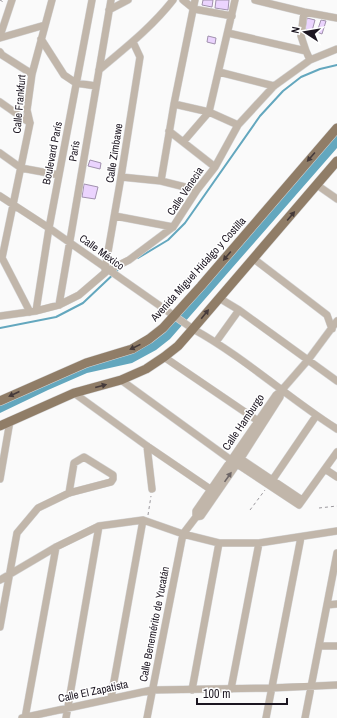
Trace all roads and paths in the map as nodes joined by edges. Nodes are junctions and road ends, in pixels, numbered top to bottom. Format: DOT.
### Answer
graph roads {
  1 [pos="12,0"];
  2 [pos="52,0"];
  3 [pos="92,0"];
  4 [pos="110,0"];
  5 [pos="128,0"];
  6 [pos="172,0"];
  7 [pos="183,0"];
  8 [pos="195,0"];
  9 [pos="235,0"];
  10 [pos="255,0"];
  11 [pos="194,9"];
  12 [pos="109,10"];
  13 [pos="304,12"];
  14 [pos="232,16"];
  15 [pos="337,18"];
  16 [pos="45,25"];
  17 [pos="228,33"];
  18 [pos="0,37"];
  19 [pos="41,39"];
  20 [pos="133,42"];
  21 [pos="337,49"];
  22 [pos="306,51"];
  23 [pos="0,52"];
  24 [pos="310,60"];
  25 [pos="99,70"];
  26 [pos="219,72"];
  27 [pos="32,74"];
  28 [pos="76,83"];
  29 [pos="96,86"];
  30 [pos="274,86"];
  31 [pos="0,102"];
  32 [pos="174,104"];
  33 [pos="209,112"];
  34 [pos="30,123"];
  35 [pos="238,125"];
  36 [pos="337,128"];
  37 [pos="169,131"];
  38 [pos="184,141"];
  39 [pos="0,153"];
  40 [pos="337,161"];
  41 [pos="21,168"];
  42 [pos="214,168"];
  43 [pos="59,175"];
  44 [pos="121,177"];
  45 [pos="161,181"];
  46 [pos="317,185"];
  47 [pos="197,190"];
  48 [pos="0,196"];
  49 [pos="337,199"];
  50 [pos="13,205"];
  51 [pos="114,216"];
  52 [pos="173,227"];
  53 [pos="49,228"];
  54 [pos="70,243"];
  55 [pos="1,256"];
  56 [pos="254,259"];
  57 [pos="108,270"];
  58 [pos="218,298"];
  59 [pos="60,305"];
  60 [pos="239,310"];
  61 [pos="33,312"];
  62 [pos="0,316"];
  63 [pos="174,316"];
  64 [pos="337,321"];
  65 [pos="192,328"];
  66 [pos="332,329"];
  67 [pos="216,342"];
  68 [pos="164,357"];
  69 [pos="308,360"];
  70 [pos="121,380"];
  71 [pos="337,381"];
  72 [pos="281,391"];
  73 [pos="74,393"];
  74 [pos="0,401"];
  75 [pos="316,416"];
  76 [pos="10,421"];
  77 [pos="260,423"];
  78 [pos="0,426"];
  79 [pos="337,429"];
  80 [pos="147,446"];
  81 [pos="337,452"];
  82 [pos="236,459"];
  83 [pos="325,469"];
  84 [pos="337,477"];
  85 [pos="0,479"];
  86 [pos="270,482"];
  87 [pos="152,489"];
  88 [pos="213,492"];
  89 [pos="69,493"];
  90 [pos="337,506"];
  91 [pos="319,508"];
  92 [pos="250,510"];
  93 [pos="145,521"];
  94 [pos="99,526"];
  95 [pos="337,531"];
  96 [pos="183,534"];
  97 [pos="301,538"];
  98 [pos="219,543"];
  99 [pos="259,543"];
  100 [pos="56,547"];
  101 [pos="337,553"];
  102 [pos="336,565"];
  103 [pos="10,573"];
  104 [pos="0,580"];
  105 [pos="337,604"];
  106 [pos="327,605"];
  107 [pos="0,627"];
  108 [pos="319,646"];
  109 [pos="337,646"];
  110 [pos="337,685"];
  111 [pos="312,686"];
  112 [pos="272,688"];
  113 [pos="231,689"];
  114 [pos="152,690"];
  115 [pos="192,690"];
  116 [pos="111,698"];
  117 [pos="68,707"];
  118 [pos="24,718"];
  119 [pos="66,718"];
  120 [pos="147,718"];
  121 [pos="266,718"];
  122 [pos="305,718"];
  1 -- 18 [label="street"];
  2 -- 16 [label="street, Calle Frankfurt"];
  3 -- 28 [label="street, Boulevard París"];
  4 -- 12 [label="street, París"];
  5 -- 12 [label="street"];
  6 -- 20 [label="street"];
  7 -- 11 [label="street"];
  8 -- 11 [label="street"];
  9 -- 14 [label="street"];
  10 -- 13 [label="street"];
  11 -- 14 [label="street"];
  11 -- 32 [label="street"];
  12 -- 25 [label="street, París"];
  13 -- 15 [label="street"];
  13 -- 22 [label="street"];
  14 -- 17 [label="street"];
  16 -- 18 [label="street"];
  16 -- 19 [label="street, Calle Frankfurt"];
  17 -- 22 [label="street"];
  17 -- 26 [label="street"];
  19 -- 27 [label="street, Calle Frankfurt"];
  19 -- 28 [label="street"];
  20 -- 25 [label="street"];
  20 -- 44 [label="street, Calle Zimbawe"];
  21 -- 24 [label="street, Calle Venecia"];
  22 -- 24 [label="street"];
  23 -- 27 [label="street"];
  24 -- 30 [label="street, Calle Venecia"];
  25 -- 29 [label="street, París"];
  26 -- 30 [label="street"];
  26 -- 33 [label="street"];
  27 -- 34 [label="street, Calle Frankfurt"];
  28 -- 29 [label="street"];
  28 -- 43 [label="street, Boulevard París"];
  29 -- 54 [label="street, París"];
  30 -- 35 [label="street, Calle Venecia"];
  31 -- 34 [label="street"];
  32 -- 33 [label="street"];
  32 -- 37 [label="street"];
  33 -- 35 [label="street"];
  33 -- 38 [label="street"];
  34 -- 41 [label="street, Calle Frankfurt"];
  35 -- 42 [label="street, Calle Venecia"];
  36 -- 63 [label="main road, Avenida Miguel Hidalgo y Costilla, one-way"];
  37 -- 38 [label="street"];
  37 -- 45 [label="street"];
  38 -- 42 [label="street"];
  39 -- 41 [label="street"];
  40 -- 46 [label="main road"];
  41 -- 43 [label="street"];
  41 -- 50 [label="street, Calle Frankfurt"];
  42 -- 47 [label="street, Calle Venecia"];
  43 -- 53 [label="street, Boulevard París"];
  44 -- 45 [label="street"];
  44 -- 51 [label="street, Calle Zimbawe"];
  45 -- 47 [label="street"];
  46 -- 49 [label="street"];
  56 -- 46 [label="main road, one-way"];
  47 -- 52 [label="street, Calle Venecia"];
  48 -- 50 [label="street, Calle México"];
  50 -- 53 [label="street, Calle México"];
  50 -- 55 [label="street, Calle Frankfurt"];
  51 -- 52 [label="street"];
  51 -- 57 [label="street, Calle Zimbawe"];
  52 -- 57 [label="street, Calle Venecia"];
  53 -- 54 [label="street, Calle México"];
  53 -- 61 [label="street, Boulevard París"];
  54 -- 57 [label="street, Calle México"];
  54 -- 59 [label="street, París"];
  55 -- 61 [label="street"];
  56 -- 58 [label="main road"];
  56 -- 66 [label="street"];
  57 -- 59 [label="street, Calle Venecia"];
  57 -- 63 [label="street, Calle México"];
  58 -- 60 [label="street"];
  65 -- 58 [label="main road, one-way"];
  59 -- 61 [label="street, Calle Venecia"];
  60 -- 67 [label="street"];
  60 -- 69 [label="street"];
  61 -- 62 [label="street, Calle Venecia"];
  63 -- 65 [label="street, Calle México"];
  63 -- 74 [label="main road, Avenida Miguel Hidalgo y Costilla, one-way"];
  64 -- 66 [label="street, Calle Hamburgo"];
  65 -- 67 [label="street, Calle México"];
  65 -- 68 [label="main road"];
  66 -- 69 [label="street, Calle Hamburgo"];
  67 -- 72 [label="street, Calle México"];
  68 -- 70 [label="main road"];
  68 -- 77 [label="street"];
  69 -- 71 [label="street"];
  69 -- 72 [label="street, Calle Hamburgo"];
  73 -- 70 [label="main road, one-way"];
  70 -- 82 [label="street"];
  72 -- 75 [label="street, Calle México"];
  72 -- 77 [label="street, Calle Hamburgo"];
  73 -- 76 [label="main road"];
  73 -- 80 [label="street"];
  75 -- 79 [label="street, Calle México"];
  75 -- 86 [label="street"];
  76 -- 78 [label="main road"];
  76 -- 85 [label="street"];
  77 -- 82 [label="street, Calle Hamburgo"];
  80 -- 87 [label="street"];
  80 -- 88 [label="street"];
  81 -- 83 [label="street"];
  82 -- 86 [label="street"];
  82 -- 88 [label="street, Calle Hamburgo"];
  83 -- 84 [label="street"];
  83 -- 86 [label="street"];
  86 -- 92 [label="path"];
  87 -- 93 [label="path"];
  88 -- 96 [label="street, Calle Hamburgo"];
  89 -- 89 [label="street"];
  89 -- 103 [label="street"];
  90 -- 91 [label="path"];
  93 -- 94 [label="street"];
  93 -- 96 [label="street"];
  93 -- 116 [label="street"];
  94 -- 100 [label="street"];
  94 -- 117 [label="street"];
  95 -- 97 [label="street"];
  96 -- 98 [label="street"];
  96 -- 114 [label="street, Calle Benemérito de Yucatán"];
  97 -- 99 [label="street"];
  97 -- 112 [label="street"];
  98 -- 99 [label="street"];
  98 -- 115 [label="street"];
  99 -- 113 [label="street"];
  100 -- 103 [label="street"];
  100 -- 118 [label="street"];
  101 -- 102 [label="street"];
  102 -- 106 [label="street"];
  103 -- 104 [label="street"];
  103 -- 107 [label="street"];
  105 -- 106 [label="street"];
  106 -- 108 [label="street"];
  108 -- 109 [label="street"];
  108 -- 111 [label="street"];
  110 -- 111 [label="street, Calle El Zapatista"];
  111 -- 112 [label="street, Calle El Zapatista"];
  111 -- 122 [label="street"];
  112 -- 113 [label="street, Calle El Zapatista"];
  112 -- 121 [label="street"];
  113 -- 115 [label="street, Calle El Zapatista"];
  114 -- 115 [label="street, Calle El Zapatista"];
  114 -- 116 [label="street, Calle El Zapatista"];
  114 -- 120 [label="street, Calle Benemérito de Yucatán"];
  116 -- 117 [label="street, Calle El Zapatista"];
  117 -- 118 [label="street, Calle El Zapatista"];
  117 -- 119 [label="street"];
}
